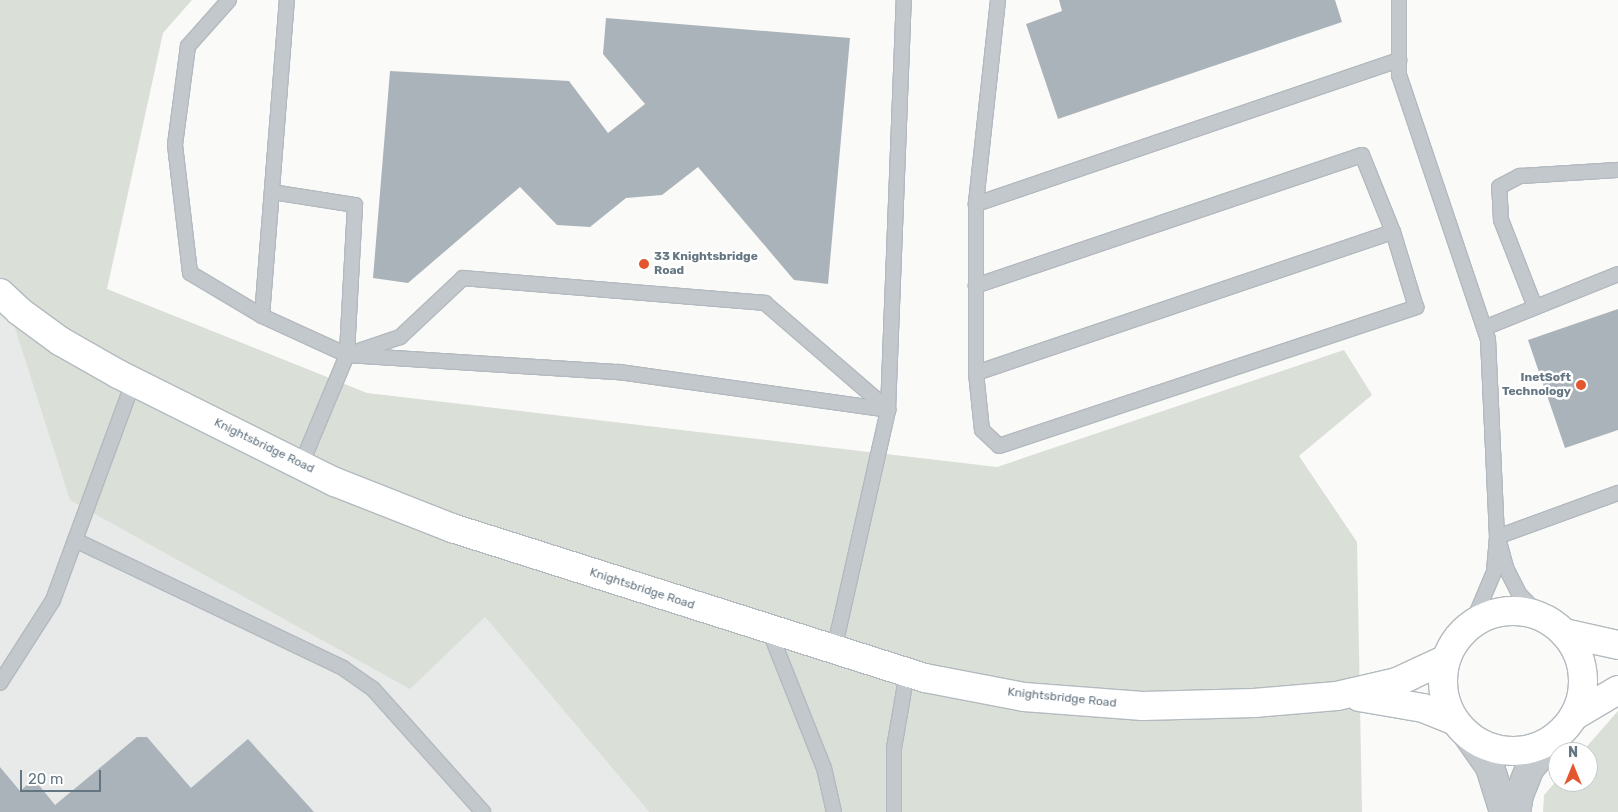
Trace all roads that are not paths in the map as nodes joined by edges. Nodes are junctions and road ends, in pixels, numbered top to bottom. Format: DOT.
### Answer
graph roads {
  1 [pos="229,0"];
  2 [pos="287,0"];
  3 [pos="904,0"];
  4 [pos="998,0"];
  5 [pos="1399,0"];
  6 [pos="1400,60"];
  7 [pos="1618,170"];
  8 [pos="272,192"];
  9 [pos="976,204"];
  10 [pos="1393,232"];
  11 [pos="1618,274"];
  12 [pos="976,286"];
  13 [pos="0,293"];
  14 [pos="1535,307"];
  15 [pos="262,316"];
  16 [pos="1484,328"];
  17 [pos="347,355"];
  18 [pos="976,373"];
  19 [pos="133,382"];
  20 [pos="888,410"];
  21 [pos="301,465"];
  22 [pos="1618,493"];
  23 [pos="1497,538"];
  24 [pos="75,540"];
  25 [pos="1472,624"];
  26 [pos="1553,626"];
  27 [pos="768,630"];
  28 [pos="1618,645"];
  29 [pos="834,650"];
  30 [pos="1446,658"];
  31 [pos="907,672"];
  32 [pos="0,683"];
  33 [pos="1618,690"];
  34 [pos="1338,696"];
  35 [pos="1566,725"];
  36 [pos="1461,728"];
  37 [pos="483,812"];
  38 [pos="834,812"];
  39 [pos="894,812"];
  40 [pos="1504,812"];
  41 [pos="1516,812"];
  1 -- 15 [label="lane"];
  2 -- 8 [label="lane"];
  3 -- 20 [label="lane"];
  4 -- 9 [label="lane"];
  5 -- 6 [label="lane"];
  6 -- 9 [label="lane"];
  6 -- 16 [label="lane"];
  7 -- 14 [label="lane"];
  8 -- 15 [label="lane"];
  8 -- 17 [label="lane"];
  9 -- 12 [label="lane"];
  10 -- 12 [label="lane"];
  10 -- 18 [label="lane"];
  10 -- 18 [label="lane"];
  11 -- 14 [label="lane"];
  12 -- 18 [label="lane"];
  13 -- 19 [label="street, Knightsbridge Road"];
  14 -- 16 [label="lane"];
  15 -- 17 [label="lane"];
  16 -- 23 [label="lane"];
  17 -- 20 [label="lane"];
  17 -- 20 [label="lane"];
  17 -- 21 [label="lane"];
  19 -- 21 [label="street, Knightsbridge Road"];
  19 -- 24 [label="lane"];
  20 -- 29 [label="lane"];
  21 -- 27 [label="street, Knightsbridge Road"];
  22 -- 23 [label="lane"];
  23 -- 25 [label="lane"];
  23 -- 26 [label="lane"];
  24 -- 32 [label="lane"];
  24 -- 37 [label="lane"];
  25 -- 26 [label="street"];
  25 -- 30 [label="street"];
  26 -- 28 [label="street"];
  26 -- 35 [label="street"];
  27 -- 29 [label="street, Knightsbridge Road"];
  27 -- 38 [label="lane"];
  29 -- 31 [label="street, Knightsbridge Road"];
  30 -- 34 [label="street, Knightsbridge Road"];
  30 -- 36 [label="street"];
  31 -- 34 [label="street, Knightsbridge Road"];
  31 -- 39 [label="lane"];
  33 -- 35 [label="street"];
  34 -- 36 [label="street, Knightsbridge Road"];
  35 -- 36 [label="street"];
  35 -- 41 [label="street"];
  36 -- 40 [label="street"];
}
